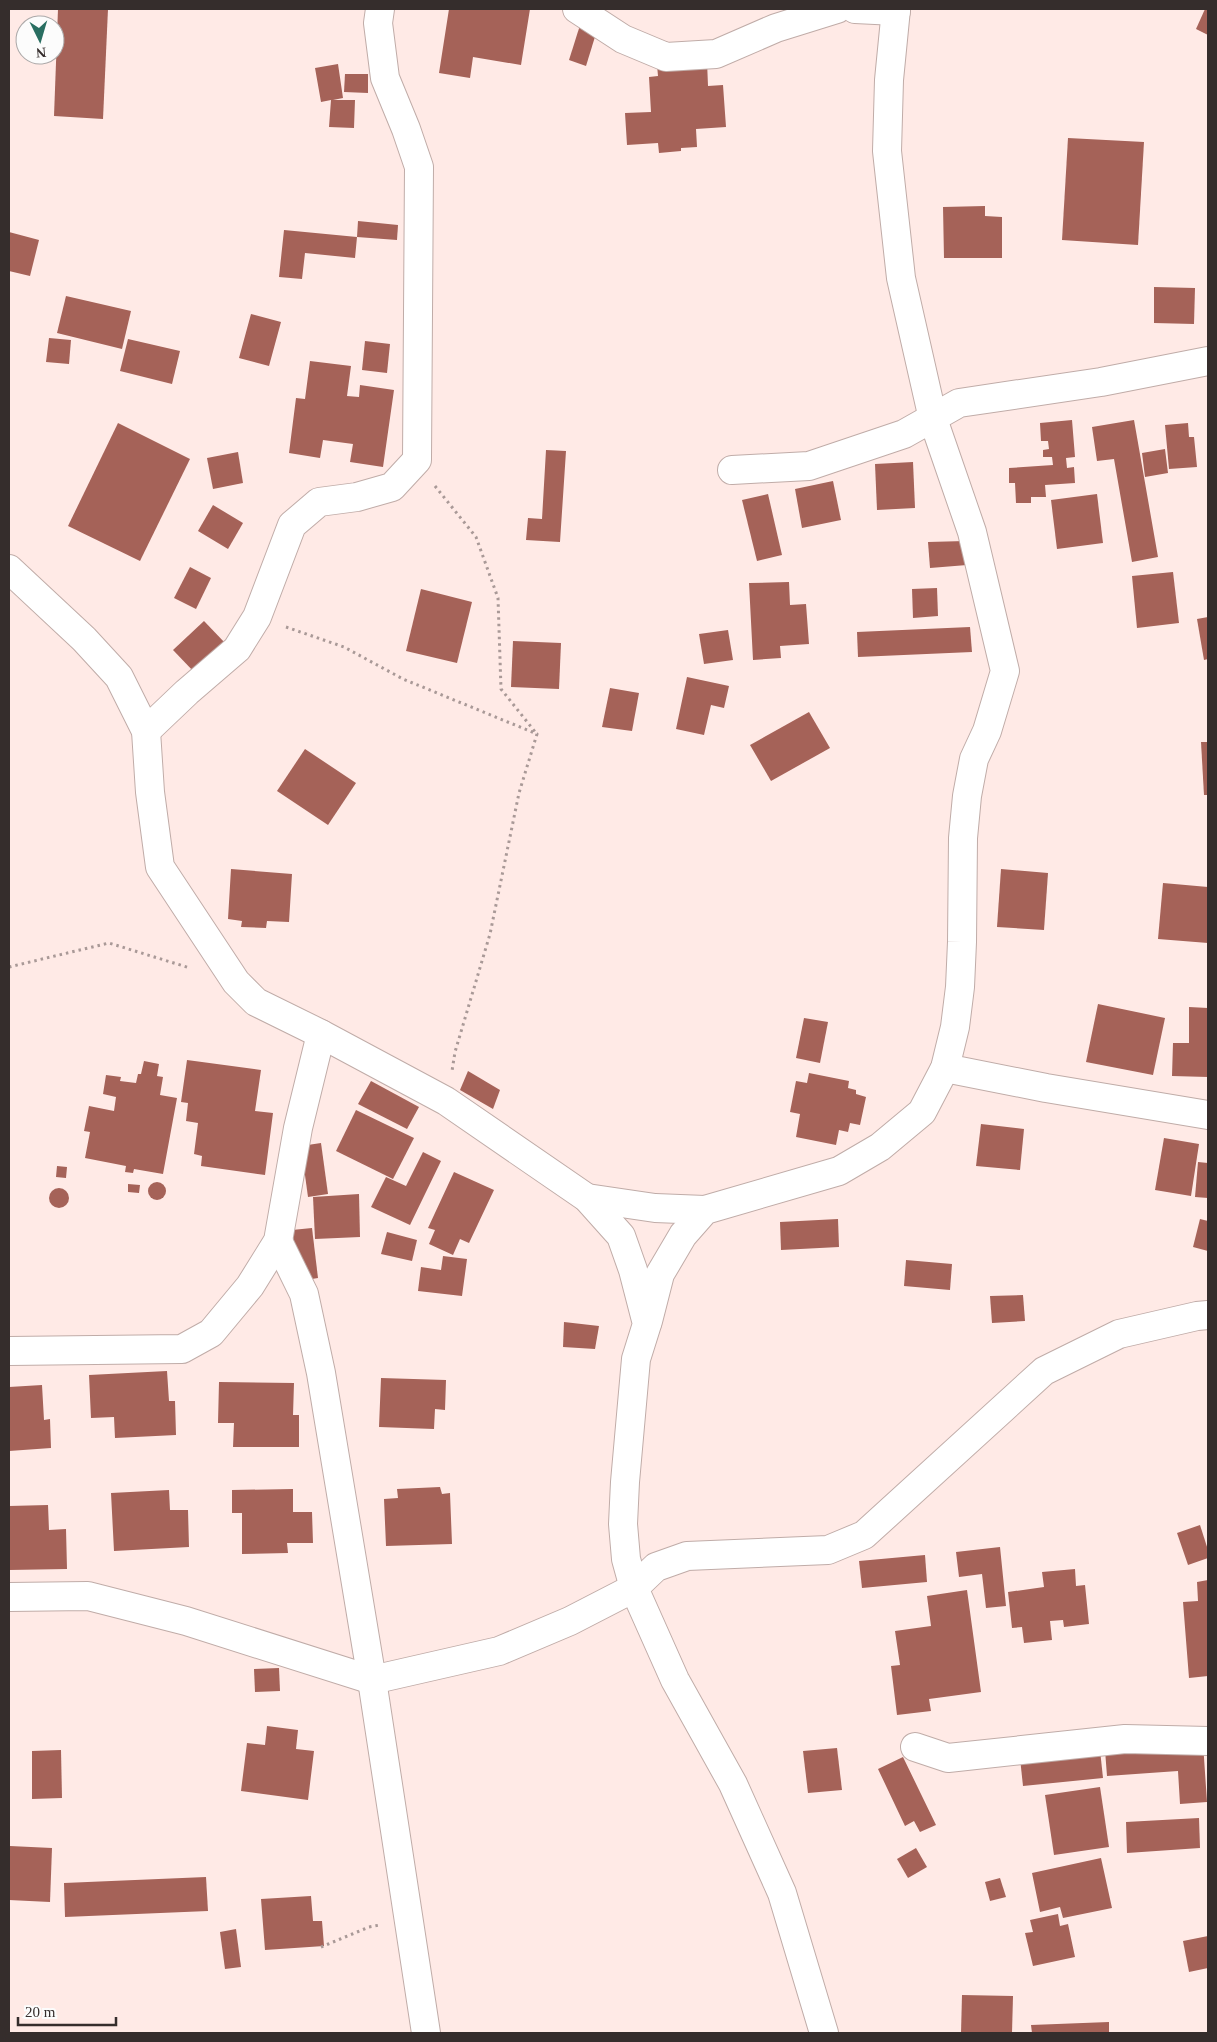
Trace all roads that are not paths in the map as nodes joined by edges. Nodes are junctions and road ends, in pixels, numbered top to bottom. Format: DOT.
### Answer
graph roads {
  1 [pos="380,9"];
  2 [pos="577,9"];
  3 [pos="837,9"];
  4 [pos="855,9"];
  5 [pos="896,10"];
  6 [pos="1208,360"];
  7 [pos="933,419"];
  8 [pos="732,470"];
  9 [pos="9,569"];
  10 [pos="146,731"];
  11 [pos="321,1034"];
  12 [pos="945,1068"];
  13 [pos="1208,1115"];
  14 [pos="587,1198"];
  15 [pos="706,1210"];
  16 [pos="278,1241"];
  17 [pos="1208,1316"];
  18 [pos="647,1324"];
  19 [pos="9,1351"];
  20 [pos="634,1588"];
  21 [pos="9,1597"];
  22 [pos="372,1680"];
  23 [pos="1208,1741"];
  24 [pos="915,1747"];
  25 [pos="426,2033"];
  26 [pos="824,2033"];
  1 -- 10 [label="street"];
  2 -- 3 [label="street"];
  4 -- 5 [label="street"];
  5 -- 7 [label="street"];
  6 -- 7 [label="street"];
  7 -- 8 [label="street"];
  7 -- 12 [label="street"];
  9 -- 10 [label="street"];
  10 -- 11 [label="street"];
  11 -- 14 [label="street"];
  11 -- 16 [label="street"];
  12 -- 13 [label="street"];
  12 -- 15 [label="street"];
  14 -- 15 [label="street"];
  14 -- 18 [label="street"];
  15 -- 18 [label="street"];
  16 -- 19 [label="street"];
  16 -- 22 [label="street"];
  17 -- 20 [label="street"];
  18 -- 20 [label="street"];
  20 -- 22 [label="street"];
  20 -- 26 [label="street"];
  21 -- 22 [label="street"];
  22 -- 25 [label="street"];
  23 -- 24 [label="street"];
}
